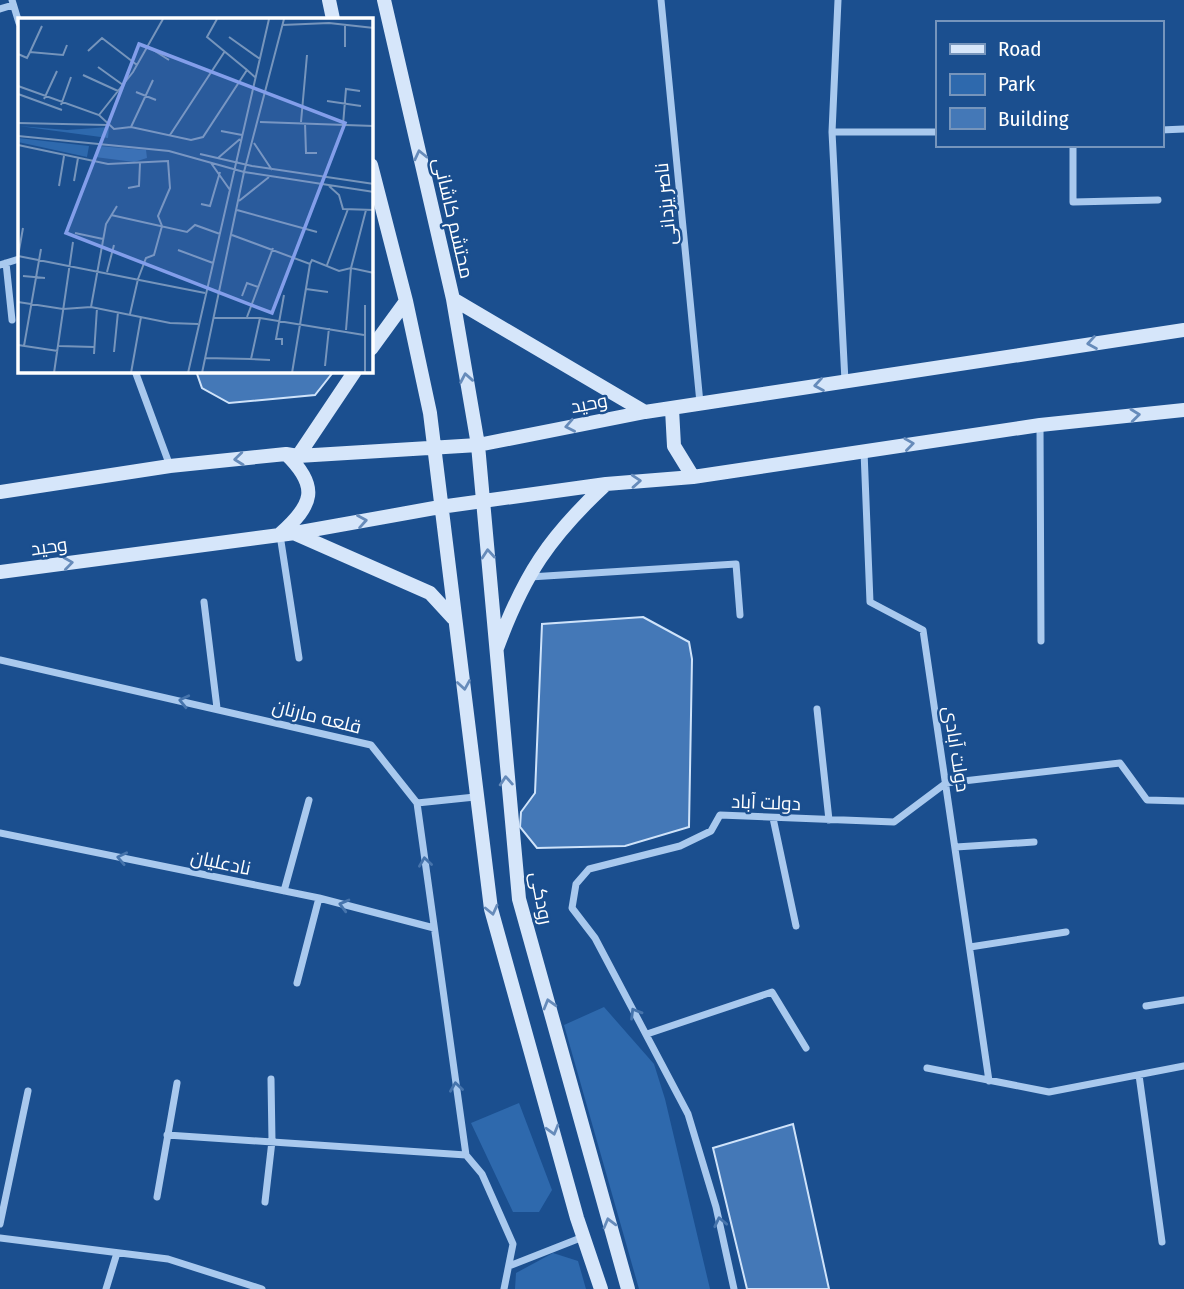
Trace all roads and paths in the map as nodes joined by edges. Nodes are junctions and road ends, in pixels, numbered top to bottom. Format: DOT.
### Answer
graph roads {
  1 [pos="328,0"];
  2 [pos="384,0"];
  3 [pos="661,0"];
  4 [pos="838,0"];
  5 [pos="12,3"];
  6 [pos="0,9"];
  7 [pos="334,18"];
  8 [pos="18,20"];
  9 [pos="1163,130"];
  10 [pos="1184,130"];
  11 [pos="832,132"];
  12 [pos="936,132"];
  13 [pos="1073,147"];
  14 [pos="373,173"];
  15 [pos="1158,201"];
  16 [pos="3,264"];
  17 [pos="453,299"];
  18 [pos="406,301"];
  19 [pos="12,320"];
  20 [pos="1184,330"];
  21 [pos="373,346"];
  22 [pos="136,373"];
  23 [pos="354,373"];
  24 [pos="845,381"];
  25 [pos="700,404"];
  26 [pos="672,409"];
  27 [pos="1184,410"];
  28 [pos="645,412"];
  29 [pos="1040,425"];
  30 [pos="478,445"];
  31 [pos="434,448"];
  32 [pos="864,451"];
  33 [pos="292,455"];
  34 [pos="170,466"];
  35 [pos="692,477"];
  36 [pos="606,484"];
  37 [pos="0,492"];
  38 [pos="484,502"];
  39 [pos="440,507"];
  40 [pos="287,534"];
  41 [pos="0,572"];
  42 [pos="526,577"];
  43 [pos="204,602"];
  44 [pos="740,615"];
  45 [pos="453,618"];
  46 [pos="1041,641"];
  47 [pos="496,652"];
  48 [pos="299,658"];
  49 [pos="0,660"];
  50 [pos="217,708"];
  51 [pos="817,709"];
  52 [pos="946,783"];
  53 [pos="475,797"];
  54 [pos="309,800"];
  55 [pos="1184,801"];
  56 [pos="417,803"];
  57 [pos="774,818"];
  58 [pos="829,820"];
  59 [pos="0,833"];
  60 [pos="1034,842"];
  61 [pos="956,847"];
  62 [pos="284,891"];
  63 [pos="319,898"];
  64 [pos="796,926"];
  65 [pos="434,928"];
  66 [pos="1066,932"];
  67 [pos="970,947"];
  68 [pos="297,983"];
  69 [pos="1184,1000"];
  70 [pos="1146,1006"];
  71 [pos="647,1034"];
  72 [pos="806,1048"];
  73 [pos="1184,1066"];
  74 [pos="927,1068"];
  75 [pos="1139,1075"];
  76 [pos="271,1079"];
  77 [pos="989,1081"];
  78 [pos="177,1083"];
  79 [pos="28,1091"];
  80 [pos="167,1135"];
  81 [pos="272,1141"];
  82 [pos="466,1155"];
  83 [pos="156,1197"];
  84 [pos="265,1202"];
  85 [pos="0,1224"];
  86 [pos="584,1237"];
  87 [pos="0,1238"];
  88 [pos="1162,1242"];
  89 [pos="117,1253"];
  90 [pos="509,1266"];
  91 [pos="257,1288"];
  92 [pos="106,1289"];
  93 [pos="504,1289"];
  94 [pos="601,1289"];
  95 [pos="628,1289"];
  96 [pos="734,1289"];
  1 -- 7 [label="main road"];
  17 -- 2 [label="main road, محتشم کاشانی, one-way"];
  3 -- 25 [label="street, ناصر یزدانی"];
  4 -- 11 [label="street"];
  5 -- 6 [label="street"];
  5 -- 8 [label="street"];
  9 -- 10 [label="street"];
  11 -- 12 [label="street"];
  11 -- 24 [label="street"];
  13 -- 15 [label="street"];
  14 -- 18 [label="main road"];
  16 -- 19 [label="street"];
  17 -- 28 [label="main road"];
  30 -- 17 [label="main road, محتشم کاشانی, one-way"];
  18 -- 21 [label="main road"];
  18 -- 31 [label="main road"];
  20 -- 24 [label="main road, وحید, one-way"];
  22 -- 34 [label="street"];
  23 -- 33 [label="main road"];
  24 -- 25 [label="main road, وحید, one-way"];
  25 -- 26 [label="main road, وحید"];
  26 -- 28 [label="main road, وحید"];
  26 -- 35 [label="main road"];
  29 -- 27 [label="main road, وحید, one-way"];
  28 -- 30 [label="main road, وحید, one-way"];
  32 -- 29 [label="main road, وحید, one-way"];
  29 -- 46 [label="street"];
  30 -- 31 [label="main road, وحید"];
  30 -- 38 [label="main road, محتشم کاشانی"];
  31 -- 33 [label="main road, وحید"];
  31 -- 39 [label="main road"];
  32 -- 35 [label="main road, وحید"];
  32 -- 52 [label="street, دولت آبادی"];
  33 -- 34 [label="main road, وحید, one-way"];
  33 -- 40 [label="main road"];
  34 -- 37 [label="main road, وحید"];
  36 -- 35 [label="main road, وحید, one-way"];
  36 -- 38 [label="main road, وحید"];
  36 -- 42 [label="main road"];
  38 -- 39 [label="main road, وحید"];
  47 -- 38 [label="main road, رودکی, one-way"];
  40 -- 39 [label="main road, وحید, one-way"];
  39 -- 45 [label="main road"];
  41 -- 40 [label="main road, وحید, one-way"];
  40 -- 45 [label="main road"];
  40 -- 48 [label="street"];
  42 -- 44 [label="street"];
  42 -- 47 [label="main road"];
  43 -- 50 [label="street"];
  45 -- 53 [label="main road, one-way"];
  95 -- 47 [label="main road, رودکی, one-way"];
  50 -- 49 [label="street, قلعه مارنان, one-way"];
  50 -- 56 [label="street, قلعه مارنان"];
  51 -- 58 [label="street"];
  52 -- 55 [label="street"];
  52 -- 58 [label="street, دولت آباد"];
  52 -- 61 [label="street, دولت آبادی"];
  53 -- 56 [label="street"];
  53 -- 86 [label="main road, one-way"];
  54 -- 62 [label="street"];
  65 -- 56 [label="street, one-way"];
  57 -- 58 [label="street, دولت آباد"];
  57 -- 64 [label="street"];
  71 -- 57 [label="street, دولت آباد, one-way"];
  62 -- 59 [label="street, نادعلیان, one-way"];
  60 -- 61 [label="street"];
  61 -- 67 [label="street, دولت آبادی"];
  62 -- 63 [label="street, نادعلیان"];
  65 -- 63 [label="street, نادعلیان, one-way"];
  63 -- 68 [label="street"];
  82 -- 65 [label="street, one-way"];
  66 -- 67 [label="street"];
  67 -- 77 [label="street, دولت آبادی"];
  69 -- 70 [label="street"];
  71 -- 72 [label="street"];
  96 -- 71 [label="street, one-way"];
  73 -- 75 [label="street"];
  74 -- 77 [label="street"];
  75 -- 77 [label="street"];
  75 -- 88 [label="street"];
  76 -- 81 [label="street"];
  78 -- 80 [label="street"];
  79 -- 85 [label="street"];
  80 -- 81 [label="street"];
  80 -- 83 [label="street"];
  81 -- 82 [label="street"];
  81 -- 84 [label="street"];
  82 -- 90 [label="street"];
  86 -- 90 [label="street"];
  86 -- 94 [label="main road"];
  87 -- 89 [label="street"];
  89 -- 91 [label="street"];
  89 -- 92 [label="street"];
  90 -- 93 [label="street"];
}
